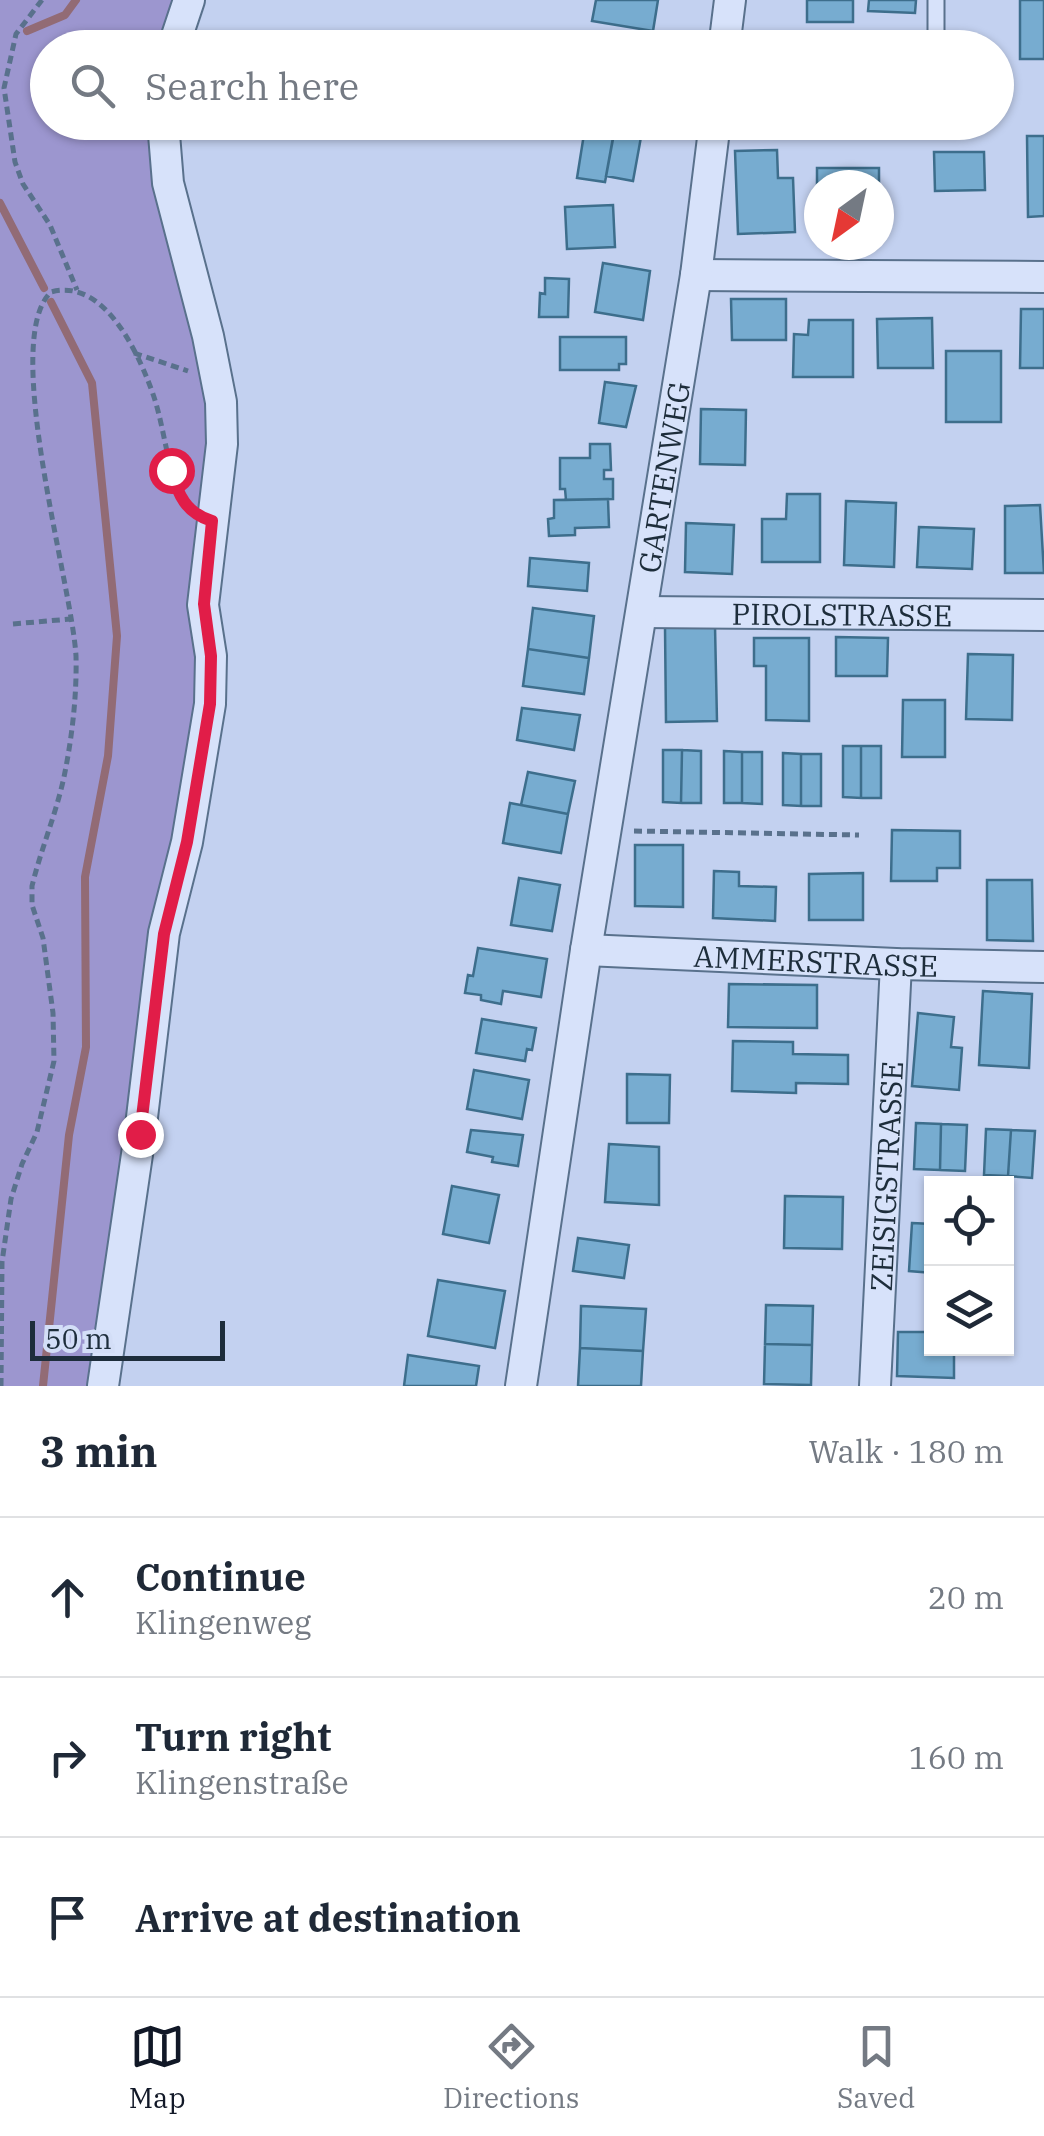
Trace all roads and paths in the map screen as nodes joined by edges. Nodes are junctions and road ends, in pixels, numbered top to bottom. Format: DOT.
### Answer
graph roads {
  1 [pos="42,0"];
  2 [pos="189,0"];
  3 [pos="730,0"];
  4 [pos="936,0"];
  5 [pos="179,30"];
  6 [pos="726,30"];
  7 [pos="936,30"];
  8 [pos="164,140"];
  9 [pos="713,140"];
  10 [pos="696,275"];
  11 [pos="1044,277"];
  12 [pos="77,290"];
  13 [pos="134,354"];
  14 [pos="199,375"];
  15 [pos="212,521"];
  16 [pos="642,612"];
  17 [pos="1044,615"];
  18 [pos="70,619"];
  19 [pos="13,624"];
  20 [pos="606,831"];
  21 [pos="859,834"];
  22 [pos="586,950"];
  23 [pos="896,964"];
  24 [pos="1044,967"];
  25 [pos="1,1386"];
  26 [pos="103,1386"];
  27 [pos="521,1386"];
  28 [pos="875,1386"];
  1 -- 12 [label="path"];
  2 -- 5 [label="street"];
  3 -- 6 [label="street"];
  4 -- 7 [label="lane"];
  8 -- 15 [label="street"];
  9 -- 10 [label="street, GARTENWEG"];
  10 -- 11 [label="street"];
  10 -- 16 [label="street, GARTENWEG"];
  12 -- 13 [label="path"];
  12 -- 18 [label="path"];
  13 -- 14 [label="path"];
  13 -- 15 [label="path"];
  15 -- 26 [label="street"];
  16 -- 17 [label="street, PIROLSTRASSE"];
  16 -- 20 [label="street, GARTENWEG"];
  18 -- 19 [label="path"];
  18 -- 25 [label="path"];
  20 -- 21 [label="path"];
  20 -- 22 [label="street, GARTENWEG"];
  22 -- 23 [label="street, AMMERSTRASSE"];
  22 -- 27 [label="street, GARTENWEG"];
  23 -- 24 [label="street, AMMERSTRASSE"];
  23 -- 28 [label="street, ZEISIGSTRASSE"];
}
